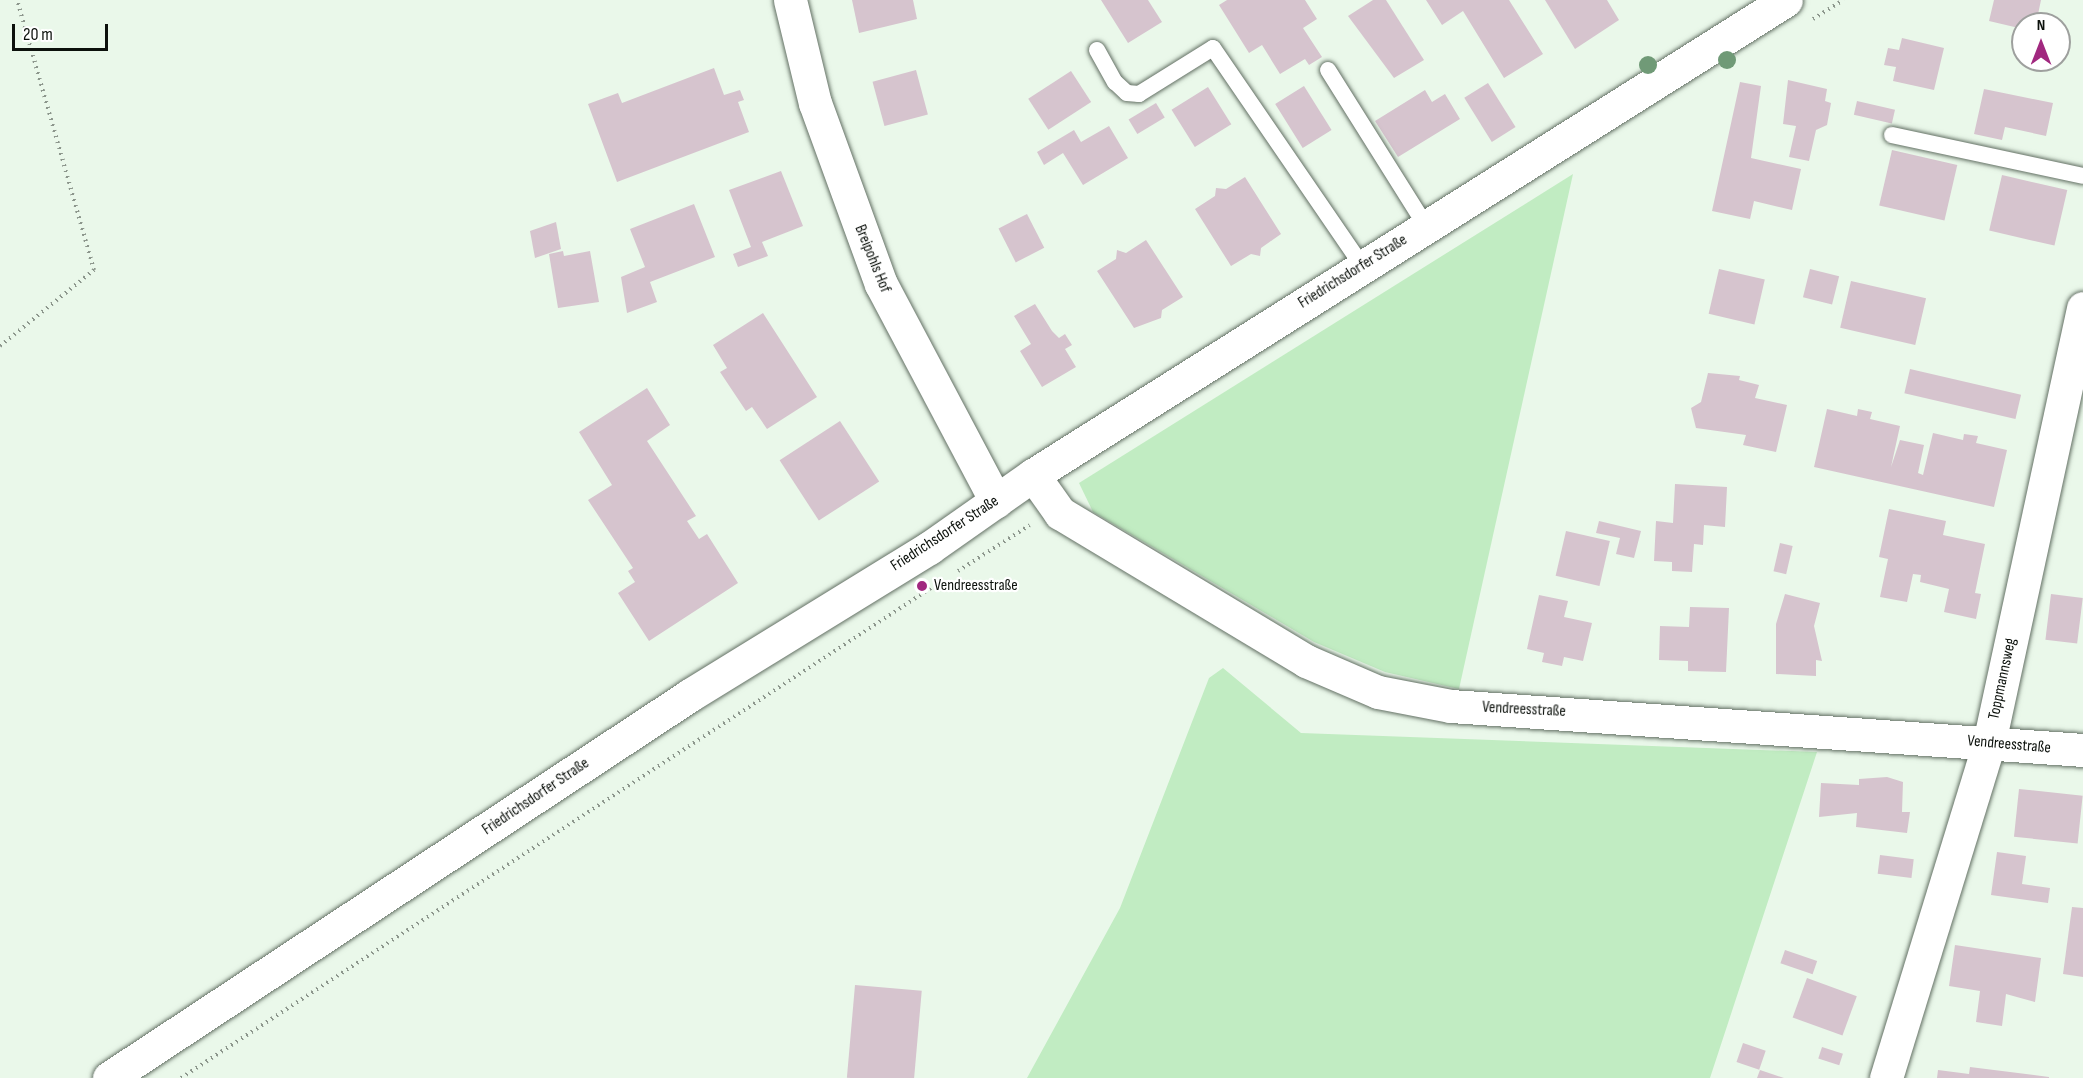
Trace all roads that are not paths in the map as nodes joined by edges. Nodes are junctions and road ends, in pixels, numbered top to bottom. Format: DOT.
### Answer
graph roads {
  1 [pos="790,0"];
  2 [pos="1786,0"];
  3 [pos="1097,50"];
  4 [pos="1328,70"];
  5 [pos="1892,135"];
  6 [pos="2083,176"];
  7 [pos="1426,226"];
  8 [pos="1362,266"];
  9 [pos="2083,308"];
  10 [pos="1033,475"];
  11 [pos="996,501"];
  12 [pos="1989,743"];
  13 [pos="2083,750"];
  14 [pos="109,1078"];
  15 [pos="1886,1078"];
  1 -- 11 [label="street, Breipohls Hof"];
  2 -- 7 [label="street, Friedrichsdorfer Straße"];
  3 -- 8 [label="lane"];
  4 -- 7 [label="lane"];
  5 -- 6 [label="lane"];
  7 -- 8 [label="street, Friedrichsdorfer Straße"];
  8 -- 10 [label="street, Friedrichsdorfer Straße"];
  9 -- 12 [label="street, Toppmannsweg"];
  10 -- 11 [label="street, Friedrichsdorfer Straße"];
  10 -- 12 [label="street, Vendreesstraße"];
  11 -- 14 [label="street, Friedrichsdorfer Straße"];
  12 -- 13 [label="street, Vendreesstraße"];
  12 -- 15 [label="street, Toppmannsweg"];
}
